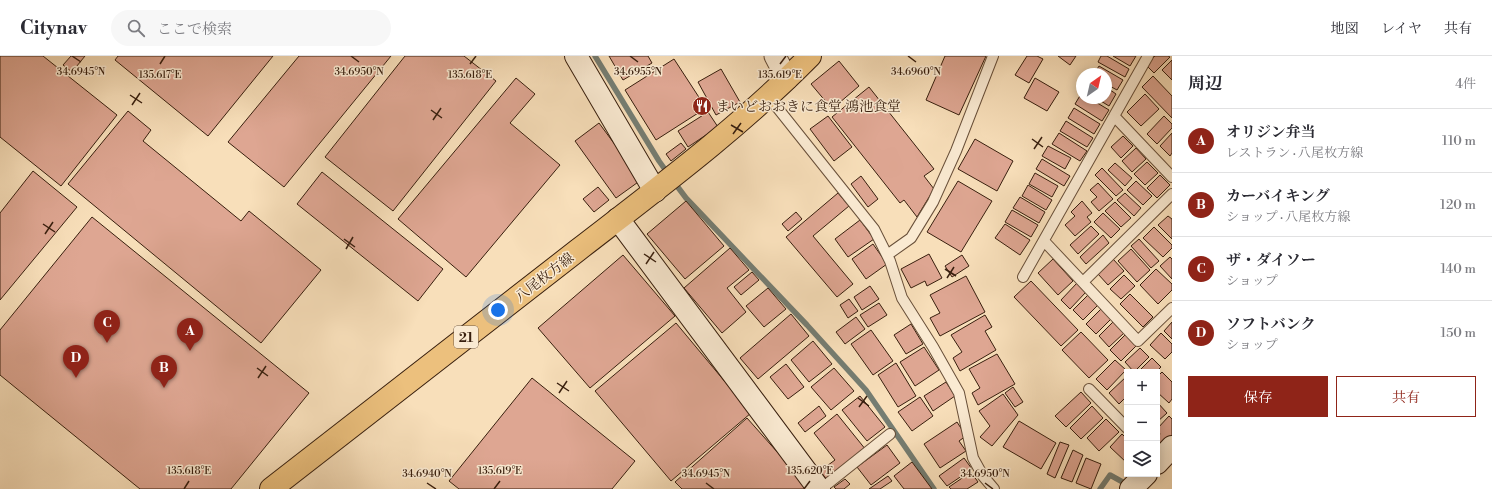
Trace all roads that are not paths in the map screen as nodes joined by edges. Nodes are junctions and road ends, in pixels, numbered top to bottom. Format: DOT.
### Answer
graph roads {
  1 [pos="576,56"];
  2 [pos="775,56"];
  3 [pos="810,56"];
  4 [pos="993,56"];
  5 [pos="1148,56"];
  6 [pos="787,79"];
  7 [pos="768,96"];
  8 [pos="1114,116"];
  9 [pos="1172,177"];
  10 [pos="658,188"];
  11 [pos="1172,194"];
  12 [pos="618,219"];
  13 [pos="1044,241"];
  14 [pos="887,255"];
  15 [pos="1023,277"];
  16 [pos="1083,282"];
  17 [pos="1172,308"];
  18 [pos="1089,389"];
  19 [pos="1124,425"];
  20 [pos="890,434"];
  21 [pos="1143,477"];
  22 [pos="271,489"];
  23 [pos="820,489"];
  24 [pos="994,489"];
  25 [pos="1131,489"];
  1 -- 10 [label="street"];
  2 -- 6 [label="street"];
  3 -- 6 [label="main road, 八尾枚方線 / 21"];
  4 -- 14 [label="lane"];
  5 -- 8 [label="lane"];
  6 -- 7 [label="main road, 八尾枚方線 / 21"];
  7 -- 10 [label="main road, 八尾枚方線 / 21"];
  7 -- 14 [label="lane"];
  8 -- 9 [label="lane"];
  8 -- 13 [label="lane"];
  10 -- 12 [label="main road, 八尾枚方線 / 21"];
  11 -- 16 [label="lane"];
  12 -- 22 [label="main road, 八尾枚方線 / 21"];
  12 -- 23 [label="street"];
  13 -- 15 [label="lane"];
  13 -- 16 [label="lane"];
  14 -- 24 [label="lane"];
  16 -- 17 [label="lane"];
  18 -- 19 [label="lane"];
  20 -- 23 [label="lane"];
  21 -- 25 [label="street"];
}
